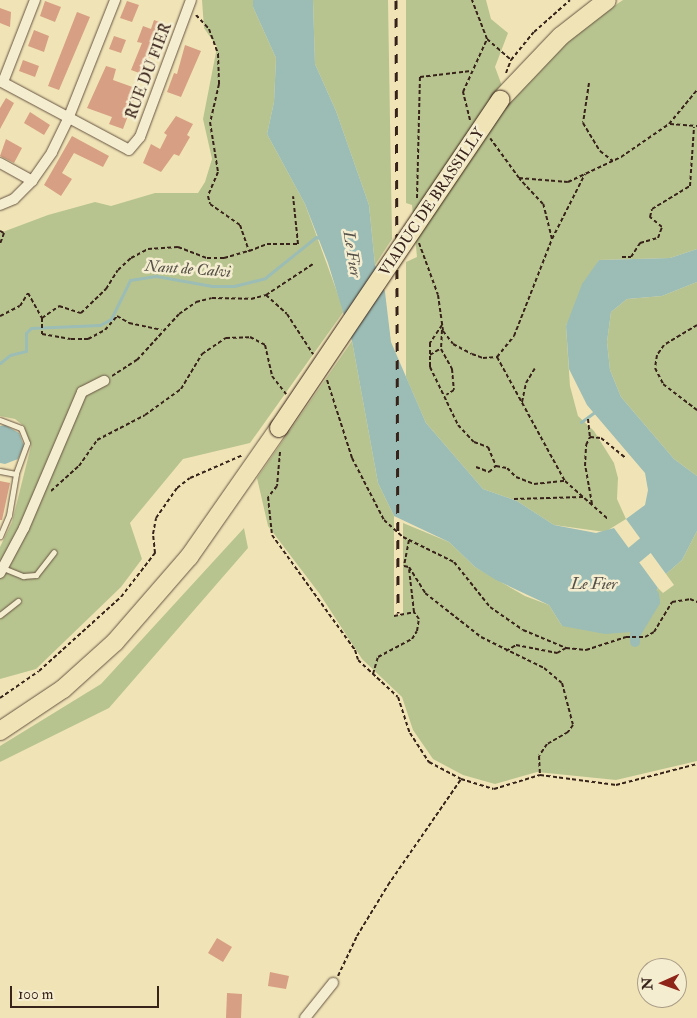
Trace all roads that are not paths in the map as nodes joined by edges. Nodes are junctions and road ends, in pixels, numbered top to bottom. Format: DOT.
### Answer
graph roads {
  1 [pos="35,0"];
  2 [pos="115,0"];
  3 [pos="594,0"];
  4 [pos="607,0"];
  5 [pos="190,4"];
  6 [pos="1,81"];
  7 [pos="500,100"];
  8 [pos="68,119"];
  9 [pos="0,163"];
  10 [pos="32,181"];
  11 [pos="0,205"];
  12 [pos="104,381"];
  13 [pos="0,420"];
  14 [pos="0,471"];
  15 [pos="16,474"];
  16 [pos="0,536"];
  17 [pos="54,552"];
  18 [pos="1,570"];
  19 [pos="18,601"];
  20 [pos="0,615"];
  21 [pos="0,731"];
  22 [pos="333,983"];
  23 [pos="305,1018"];
  1 -- 6 [label="street"];
  2 -- 8 [label="street"];
  3 -- 7 [label="highway"];
  4 -- 7 [label="highway"];
  5 -- 8 [label="street, RUE DU FIER"];
  6 -- 8 [label="street"];
  7 -- 21 [label="highway, VIADUC DE BRASSILLY, bridge"];
  8 -- 10 [label="street"];
  9 -- 10 [label="street"];
  10 -- 11 [label="street"];
  12 -- 18 [label="street"];
  13 -- 15 [label="lane"];
  14 -- 15 [label="lane"];
  15 -- 16 [label="lane"];
  17 -- 18 [label="lane"];
  19 -- 20 [label="lane"];
  22 -- 23 [label="street"];
}
